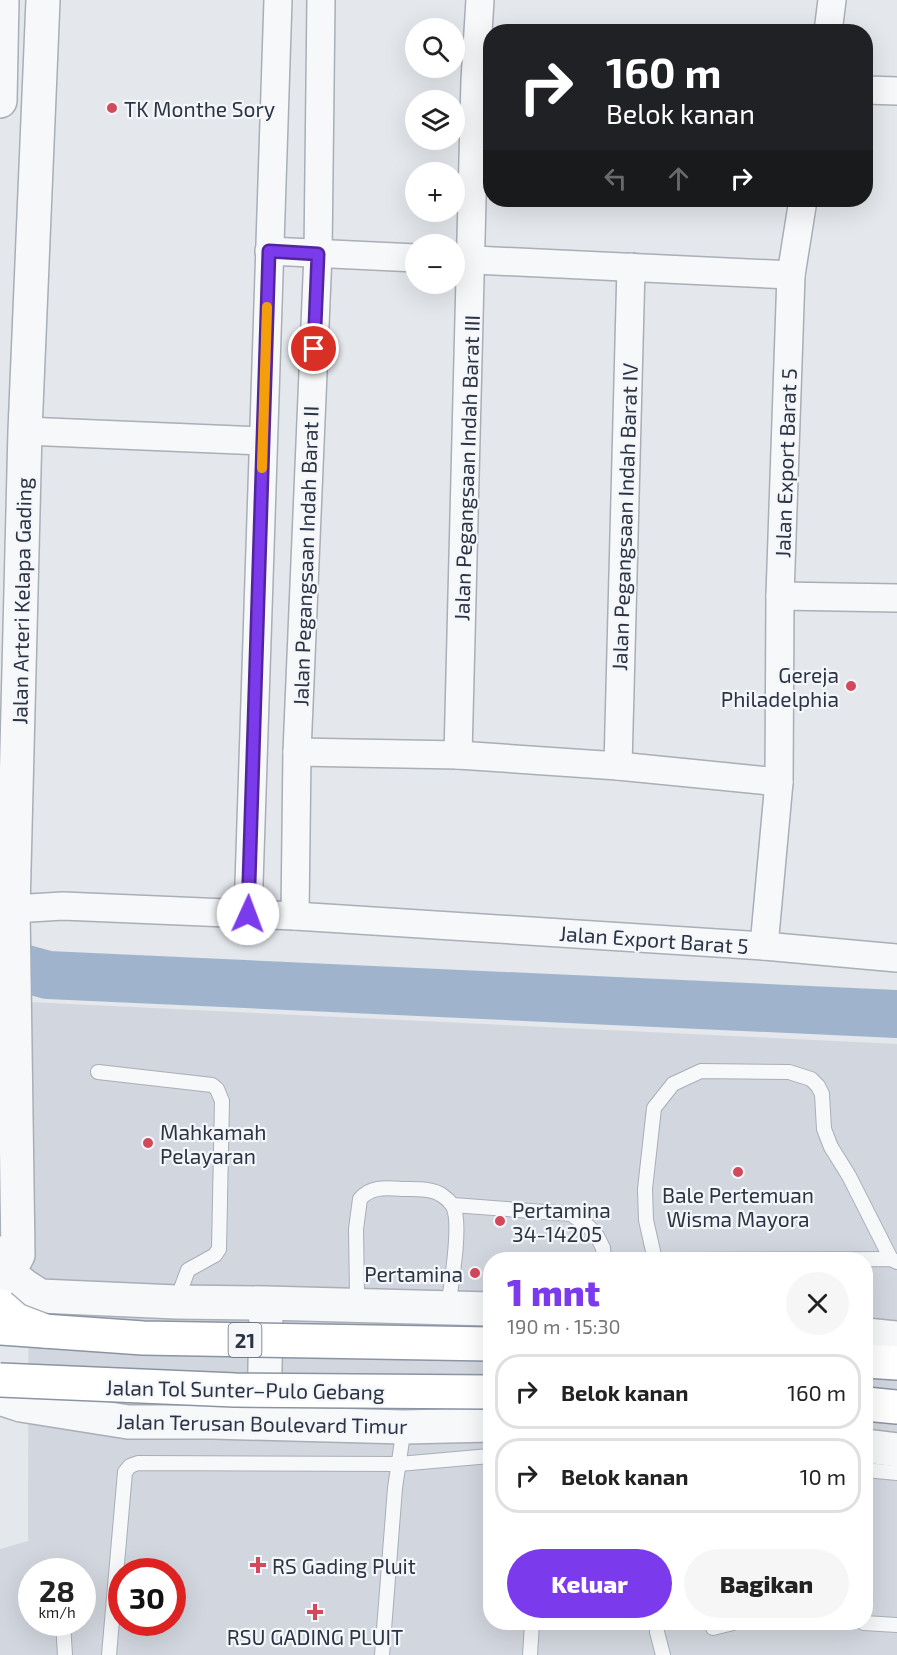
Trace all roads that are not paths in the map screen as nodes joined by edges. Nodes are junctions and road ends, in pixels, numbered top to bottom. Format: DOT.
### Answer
graph roads {
  1 [pos="2,0"];
  2 [pos="43,0"];
  3 [pos="278,0"];
  4 [pos="321,0"];
  5 [pos="480,0"];
  6 [pos="832,0"];
  7 [pos="829,24"];
  8 [pos="483,80"];
  9 [pos="873,90"];
  10 [pos="897,91"];
  11 [pos="0,101"];
  12 [pos="802,207"];
  13 [pos="465,242"];
  14 [pos="272,251"];
  15 [pos="315,254"];
  16 [pos="405,258"];
  17 [pos="465,260"];
  18 [pos="631,267"];
  19 [pos="791,275"];
  20 [pos="463,294"];
  21 [pos="25,431"];
  22 [pos="263,441"];
  23 [pos="12,479"];
  24 [pos="780,596"];
  25 [pos="897,598"];
  26 [pos="297,752"];
  27 [pos="458,755"];
  28 [pos="618,766"];
  29 [pos="779,782"];
  30 [pos="248,914"];
  31 [pos="295,916"];
  32 [pos="14,919"];
  33 [pos="764,946"];
  34 [pos="897,958"];
  35 [pos="98,1072"];
  36 [pos="453,1205"];
  37 [pos="603,1252"];
  38 [pos="653,1252"];
  39 [pos="873,1261"];
  40 [pos="894,1261"];
  41 [pos="3,1267"];
  42 [pos="176,1302"];
  43 [pos="266,1303"];
  44 [pos="355,1305"];
  45 [pos="0,1306"];
  46 [pos="448,1307"];
  47 [pos="483,1310"];
  48 [pos="0,1328"];
  49 [pos="873,1336"];
  50 [pos="897,1338"];
  51 [pos="483,1346"];
  52 [pos="483,1346"];
  53 [pos="873,1361"];
  54 [pos="897,1363"];
  55 [pos="0,1378"];
  56 [pos="483,1392"];
  57 [pos="0,1398"];
  58 [pos="873,1405"];
  59 [pos="897,1407"];
  60 [pos="264,1425"];
  61 [pos="404,1427"];
  62 [pos="483,1427"];
  63 [pos="483,1428"];
  64 [pos="483,1430"];
  65 [pos="873,1447"];
  66 [pos="897,1450"];
  67 [pos="399,1464"];
  68 [pos="873,1471"];
  69 [pos="897,1473"];
  70 [pos="873,1624"];
  71 [pos="897,1625"];
  72 [pos="532,1630"];
  73 [pos="657,1632"];
  74 [pos="63,1636"];
  75 [pos="64,1655"];
  76 [pos="109,1655"];
  77 [pos="382,1655"];
  78 [pos="530,1655"];
  79 [pos="663,1655"];
  1 -- 11 [label="street"];
  2 -- 21 [label="street, Jalan Arteri Kelapa Gading"];
  3 -- 14 [label="street"];
  4 -- 15 [label="street, Jalan Pegangsaan Indah Barat II"];
  5 -- 8 [label="street, Jalan Pegangsaan Indah Barat III"];
  6 -- 7 [label="street"];
  8 -- 13 [label="street, Jalan Pegangsaan Indah Barat III"];
  9 -- 10 [label="street"];
  12 -- 19 [label="street, Jalan Export Barat 5"];
  14 -- 15 [label="street"];
  14 -- 22 [label="street"];
  15 -- 16 [label="street"];
  15 -- 26 [label="street, Jalan Pegangsaan Indah Barat II"];
  17 -- 18 [label="street"];
  18 -- 19 [label="street"];
  18 -- 28 [label="street, Jalan Pegangsaan Indah Barat IV"];
  19 -- 24 [label="street, Jalan Export Barat 5"];
  20 -- 27 [label="street, Jalan Pegangsaan Indah Barat III"];
  21 -- 22 [label="street"];
  21 -- 23 [label="street, Jalan Arteri Kelapa Gading"];
  22 -- 30 [label="street"];
  23 -- 32 [label="street, Jalan Arteri Kelapa Gading"];
  24 -- 25 [label="street"];
  24 -- 29 [label="street, Jalan Export Barat 5"];
  26 -- 27 [label="street"];
  26 -- 31 [label="street, Jalan Pegangsaan Indah Barat II"];
  27 -- 28 [label="street"];
  28 -- 29 [label="street"];
  29 -- 33 [label="street, Jalan Export Barat 5"];
  30 -- 31 [label="street, Jalan Export Barat 5"];
  30 -- 32 [label="street, Jalan Export Barat 5"];
  31 -- 33 [label="street, Jalan Export Barat 5"];
  32 -- 41 [label="street, Jalan Arteri Kelapa Gading"];
  33 -- 34 [label="street"];
  35 -- 42 [label="lane"];
  36 -- 37 [label="lane"];
  36 -- 44 [label="lane"];
  36 -- 46 [label="lane"];
  38 -- 40 [label="lane"];
  39 -- 40 [label="lane"];
  41 -- 42 [label="street, Jalan Arteri Kelapa Gading"];
  42 -- 43 [label="street"];
  43 -- 44 [label="street"];
  43 -- 60 [label="street"];
  44 -- 46 [label="street"];
  45 -- 51 [label="main road, bridge"];
  46 -- 47 [label="street"];
  48 -- 52 [label="main road, 21, bridge"];
  49 -- 50 [label="street"];
  53 -- 54 [label="main road"];
  55 -- 56 [label="main road, Jalan Tol Sunter–Pulo Gebang, bridge"];
  55 -- 62 [label="main road, bridge"];
  57 -- 60 [label="street, Jalan Terusan Boulevard Timur"];
  58 -- 59 [label="main road"];
  60 -- 61 [label="street, Jalan Terusan Boulevard Timur"];
  61 -- 63 [label="street, Jalan Terusan Boulevard Timur"];
  61 -- 67 [label="lane"];
  64 -- 67 [label="lane"];
  65 -- 66 [label="street"];
  67 -- 76 [label="lane"];
  67 -- 77 [label="lane"];
  68 -- 69 [label="lane"];
  70 -- 71 [label="lane"];
  72 -- 78 [label="lane"];
  73 -- 79 [label="lane"];
  74 -- 75 [label="lane"];
}
